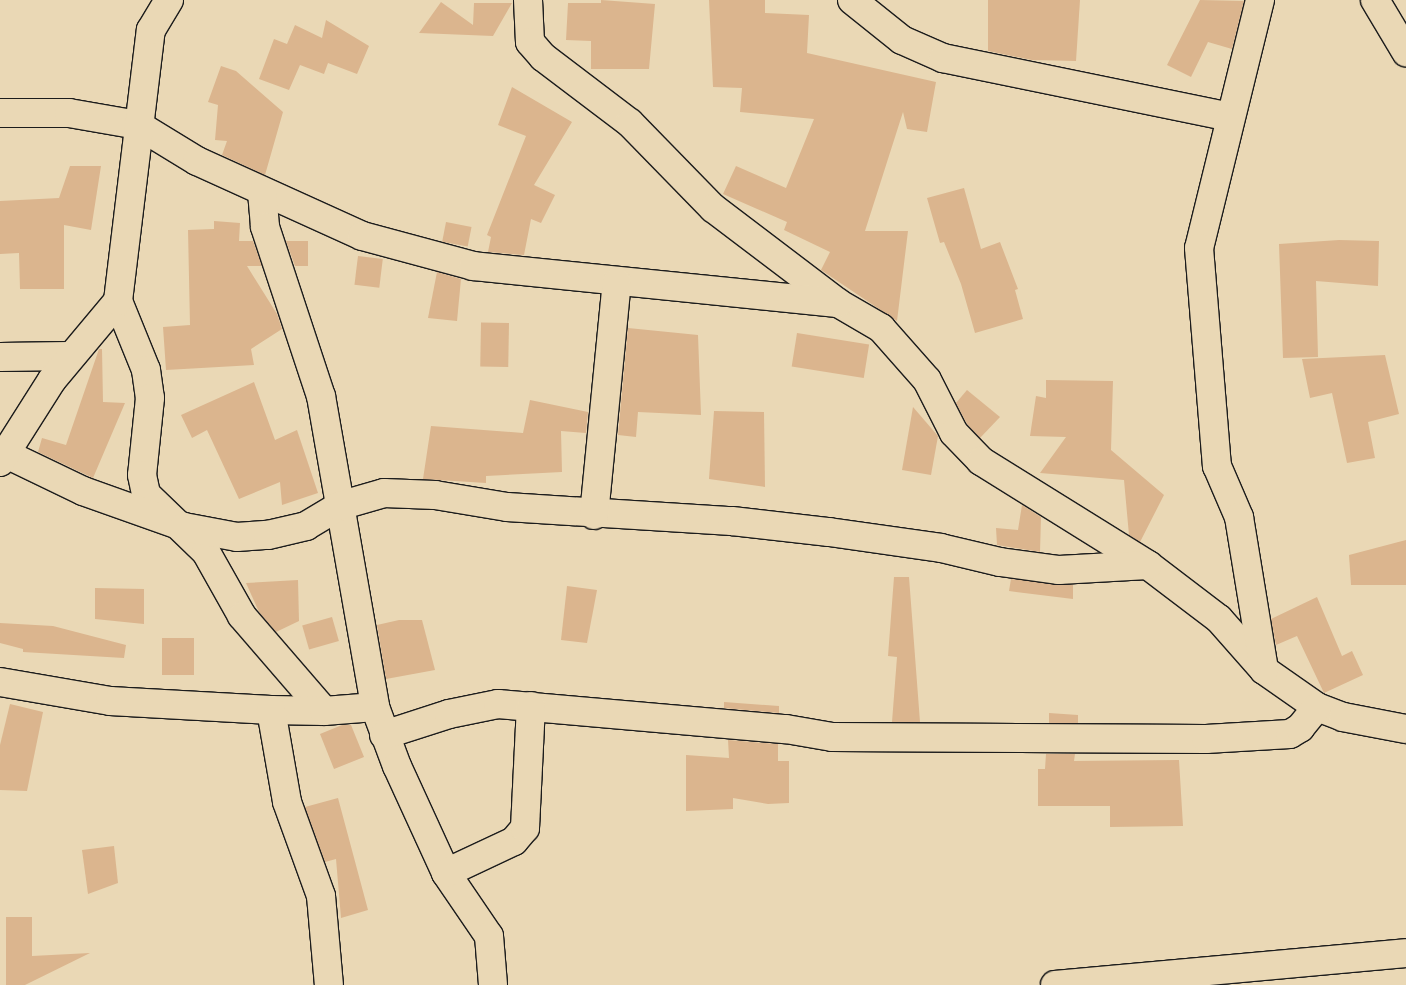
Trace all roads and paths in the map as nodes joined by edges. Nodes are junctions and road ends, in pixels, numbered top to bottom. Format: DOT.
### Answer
graph roads {
  1 [pos="170,0"];
  2 [pos="528,0"];
  3 [pos="852,0"];
  4 [pos="1260,0"];
  5 [pos="1375,0"];
  6 [pos="1406,52"];
  7 [pos="0,114"];
  8 [pos="1230,117"];
  9 [pos="138,125"];
  10 [pos="262,192"];
  11 [pos="617,282"];
  12 [pos="118,300"];
  13 [pos="838,303"];
  14 [pos="70,356"];
  15 [pos="0,357"];
  16 [pos="2,458"];
  17 [pos="339,506"];
  18 [pos="594,515"];
  19 [pos="184,527"];
  20 [pos="1148,564"];
  21 [pos="1264,670"];
  22 [pos="0,682"];
  23 [pos="532,706"];
  24 [pos="375,707"];
  25 [pos="1317,707"];
  26 [pos="272,710"];
  27 [pos="324,711"];
  28 [pos="1406,729"];
  29 [pos="384,735"];
  30 [pos="446,873"];
  31 [pos="1406,952"];
  32 [pos="1212,978"];
  33 [pos="329,985"];
  34 [pos="493,985"];
  35 [pos="1055,985"];
  1 -- 9 [label="street"];
  2 -- 13 [label="street"];
  3 -- 8 [label="street"];
  4 -- 8 [label="street"];
  5 -- 6 [label="street"];
  7 -- 9 [label="street"];
  8 -- 21 [label="street"];
  9 -- 10 [label="street"];
  9 -- 12 [label="street"];
  10 -- 11 [label="street"];
  10 -- 17 [label="street"];
  11 -- 13 [label="street"];
  11 -- 18 [label="street"];
  12 -- 14 [label="street"];
  12 -- 19 [label="street"];
  13 -- 20 [label="street"];
  14 -- 15 [label="street"];
  14 -- 16 [label="street"];
  16 -- 19 [label="street"];
  17 -- 18 [label="street"];
  17 -- 19 [label="street"];
  17 -- 24 [label="street"];
  18 -- 20 [label="street"];
  19 -- 27 [label="street"];
  20 -- 21 [label="street"];
  21 -- 25 [label="street"];
  22 -- 26 [label="street"];
  23 -- 25 [label="street"];
  23 -- 29 [label="street"];
  23 -- 30 [label="street"];
  24 -- 27 [label="street"];
  24 -- 29 [label="street"];
  25 -- 28 [label="street"];
  26 -- 27 [label="street"];
  26 -- 33 [label="street"];
  29 -- 30 [label="street"];
  30 -- 34 [label="street"];
  31 -- 32 [label="street"];
  32 -- 35 [label="street"];
}
